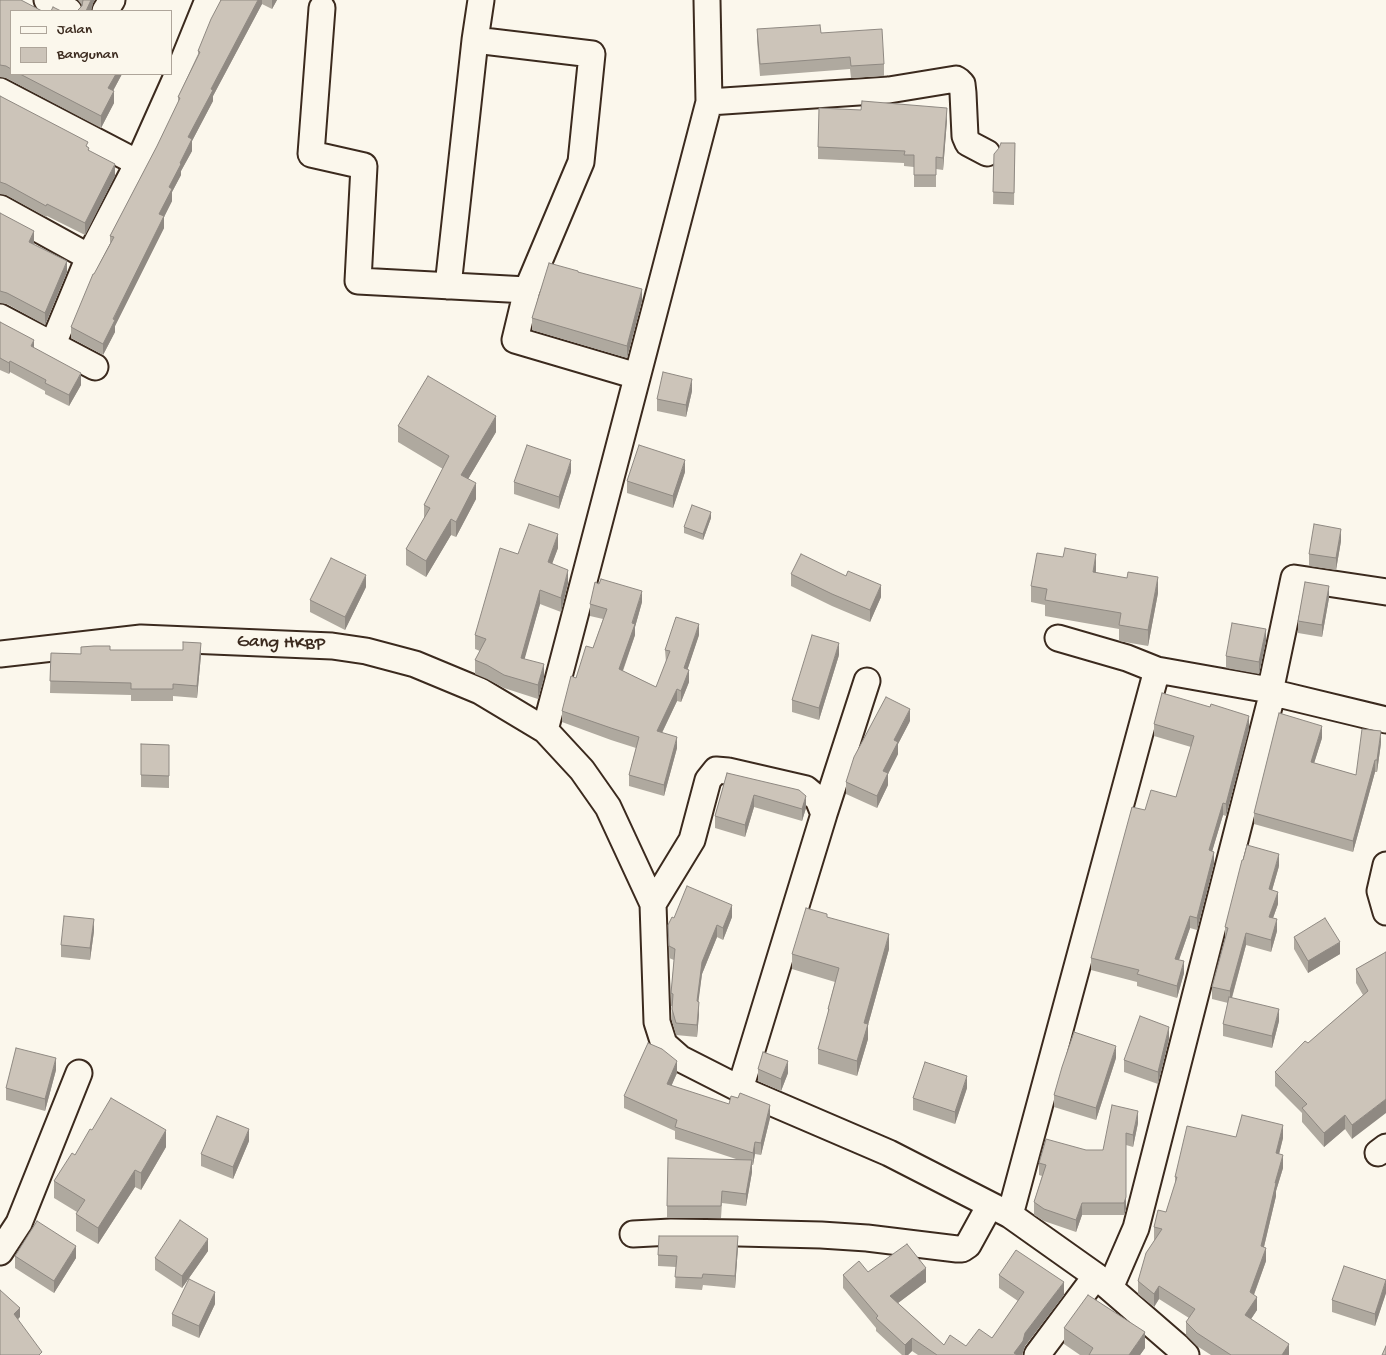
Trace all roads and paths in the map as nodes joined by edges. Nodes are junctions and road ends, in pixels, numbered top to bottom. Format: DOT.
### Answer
graph roads {
  1 [pos="47,0"];
  2 [pos="208,0"];
  3 [pos="482,0"];
  4 [pos="707,0"];
  5 [pos="322,8"];
  6 [pos="67,10"];
  7 [pos="475,40"];
  8 [pos="175,67"];
  9 [pos="172,75"];
  10 [pos="0,91"];
  11 [pos="709,102"];
  12 [pos="987,153"];
  13 [pos="138,163"];
  14 [pos="0,208"];
  15 [pos="89,257"];
  16 [pos="448,286"];
  17 [pos="527,290"];
  18 [pos="0,318"];
  19 [pos="54,344"];
  20 [pos="95,367"];
  21 [pos="637,376"];
  22 [pos="1386,592"];
  23 [pos="1058,638"];
  24 [pos="0,654"];
  25 [pos="1157,670"];
  26 [pos="867,681"];
  27 [pos="1270,692"];
  28 [pos="1386,720"];
  29 [pos="545,730"];
  30 [pos="824,814"];
  31 [pos="1386,865"];
  32 [pos="653,904"];
  33 [pos="1386,912"];
  34 [pos="78,1073"];
  35 [pos="740,1089"];
  36 [pos="1000,1210"];
  37 [pos="633,1234"];
  38 [pos="0,1252"];
  39 [pos="1103,1282"];
  40 [pos="1037,1355"];
  41 [pos="1186,1355"];
  1 -- 6 [label="street"];
  2 -- 8 [label="street"];
  3 -- 7 [label="street"];
  4 -- 11 [label="street"];
  5 -- 16 [label="street"];
  7 -- 16 [label="street"];
  7 -- 17 [label="street"];
  9 -- 13 [label="street"];
  10 -- 13 [label="street"];
  11 -- 12 [label="street"];
  11 -- 21 [label="street"];
  13 -- 15 [label="street"];
  14 -- 15 [label="street"];
  15 -- 19 [label="street"];
  16 -- 17 [label="street"];
  17 -- 21 [label="street"];
  18 -- 19 [label="street"];
  19 -- 20 [label="street"];
  21 -- 29 [label="street"];
  22 -- 27 [label="street"];
  23 -- 25 [label="street"];
  24 -- 29 [label="street, Gang HKBP"];
  25 -- 27 [label="street"];
  25 -- 36 [label="street"];
  26 -- 30 [label="street"];
  27 -- 28 [label="street"];
  27 -- 39 [label="street"];
  29 -- 32 [label="street, Gang HKBP"];
  30 -- 32 [label="street"];
  30 -- 35 [label="street"];
  31 -- 33 [label="street"];
  32 -- 35 [label="street"];
  34 -- 38 [label="street"];
  35 -- 36 [label="street"];
  36 -- 37 [label="street"];
  36 -- 39 [label="street"];
  39 -- 40 [label="street"];
  39 -- 41 [label="street"];
}
